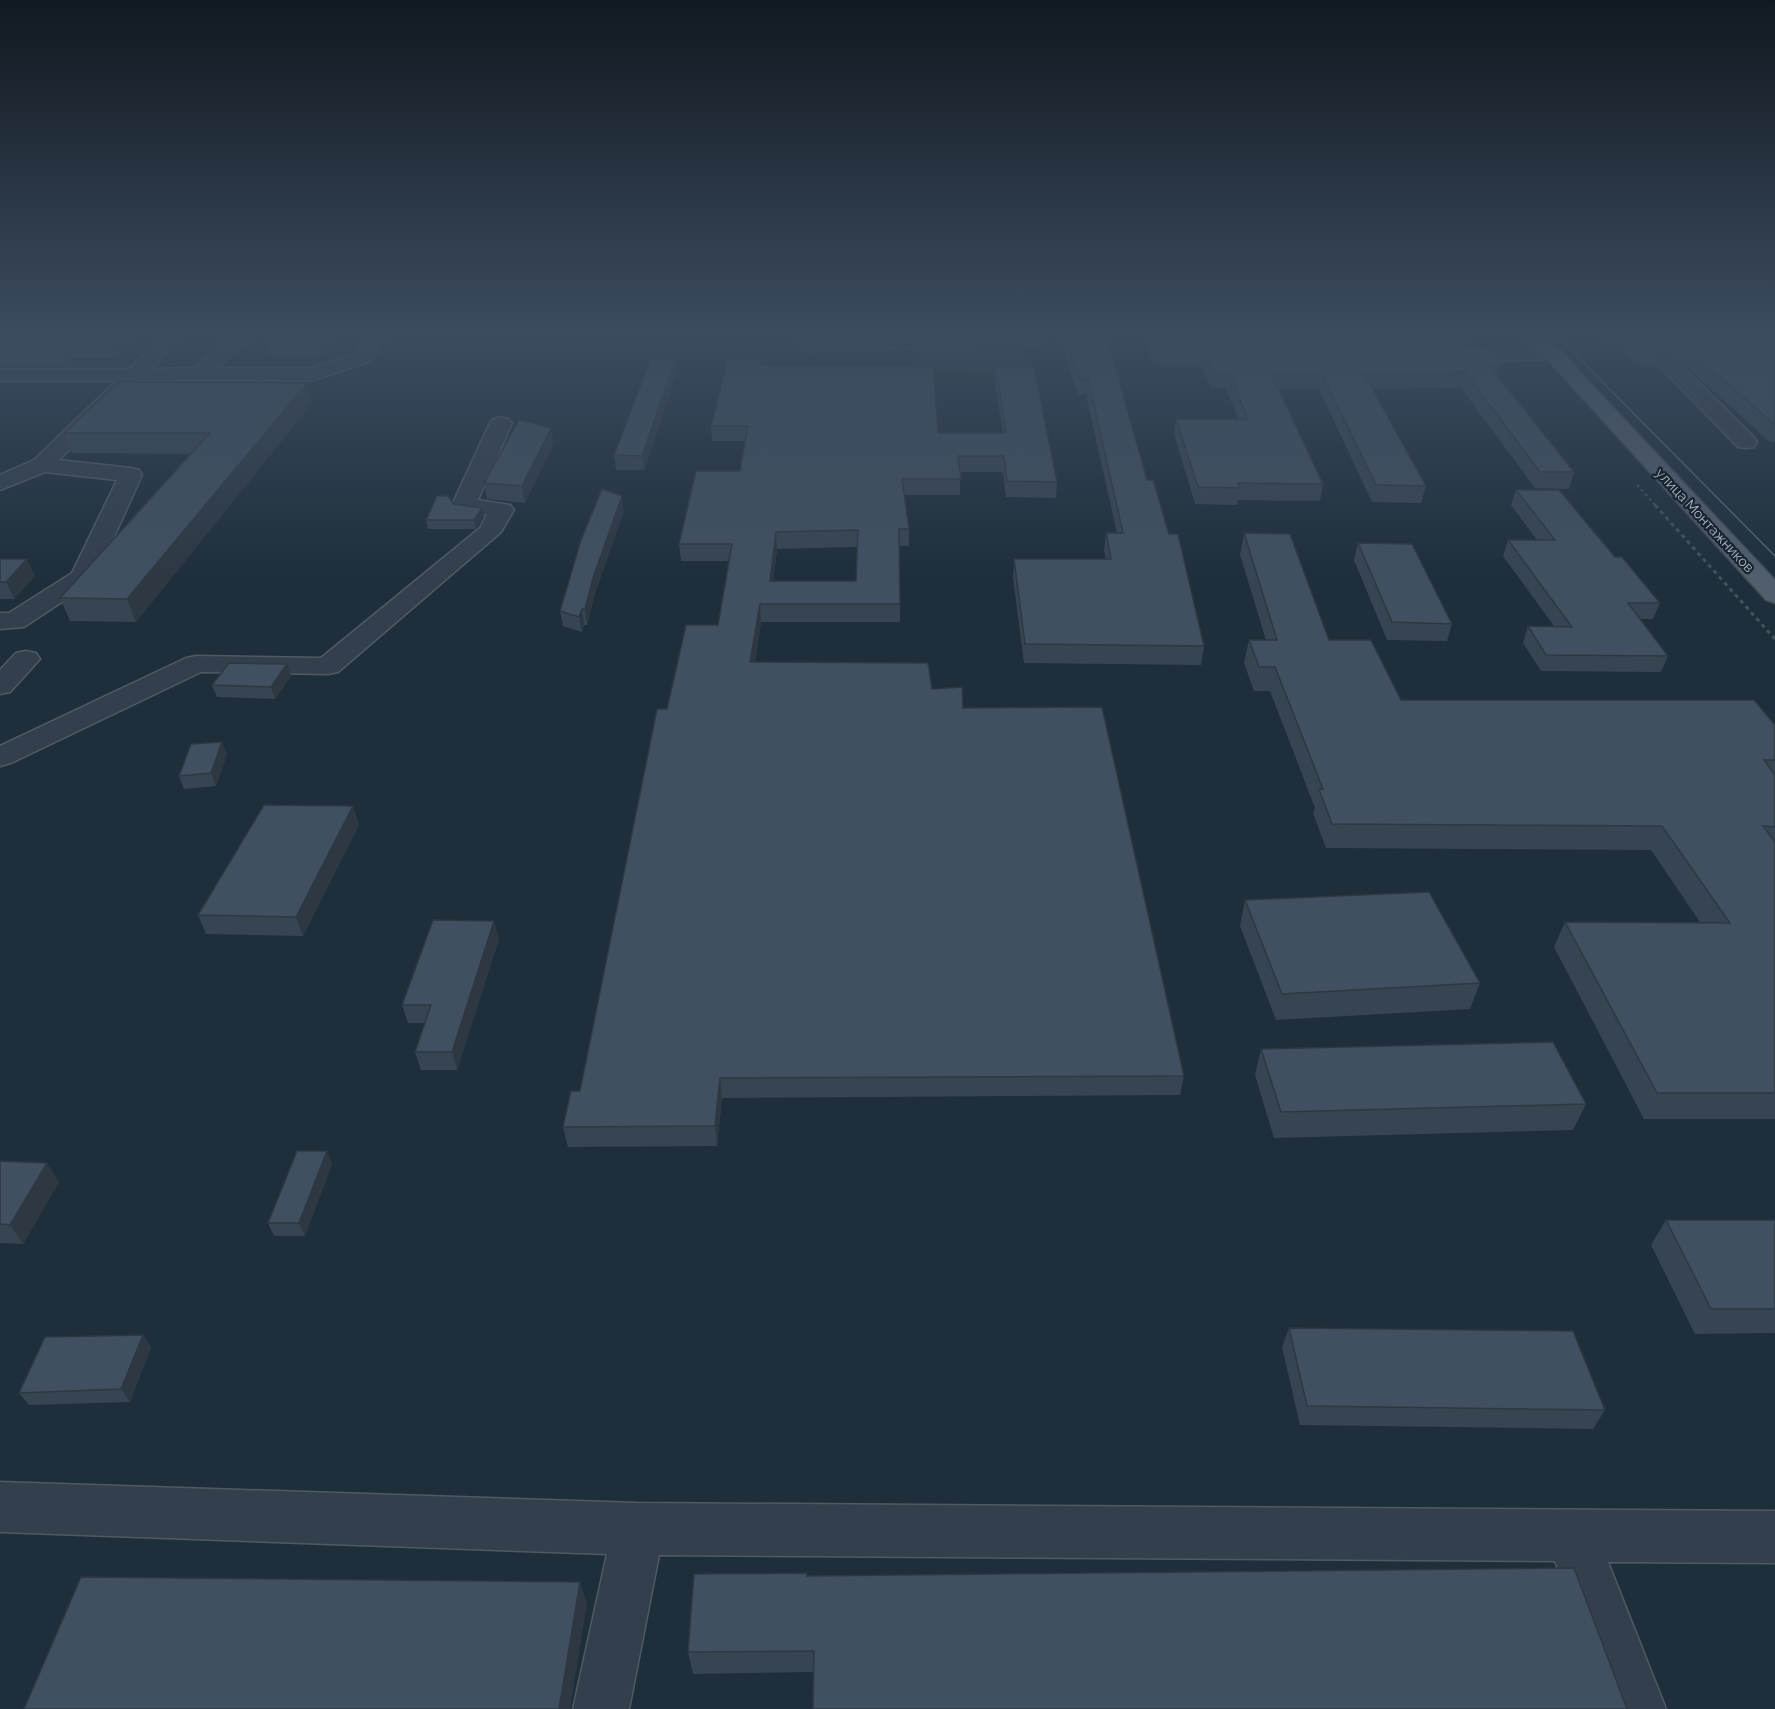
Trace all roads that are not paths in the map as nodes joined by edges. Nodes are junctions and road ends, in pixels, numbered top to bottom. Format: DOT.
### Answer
graph roads {
  1 [pos="90,418"];
  2 [pos="1612,418"];
  3 [pos="1722,418"];
  4 [pos="501,423"];
  5 [pos="1746,442"];
  6 [pos="42,465"];
  7 [pos="0,483"];
  8 [pos="1770,584"];
  9 [pos="0,621"];
  10 [pos="26,660"];
  11 [pos="0,686"];
  12 [pos="0,757"];
  13 [pos="0,1507"];
  14 [pos="638,1529"];
  15 [pos="1572,1537"];
  16 [pos="1775,1538"];
  17 [pos="602,1709"];
  18 [pos="1638,1709"];
  1 -- 6 [label="lane"];
  2 -- 8 [label="main road, улица Монтажников"];
  3 -- 5 [label="lane"];
  4 -- 12 [label="lane"];
  6 -- 7 [label="lane"];
  6 -- 9 [label="lane"];
  10 -- 11 [label="lane"];
  13 -- 14 [label="lane"];
  14 -- 15 [label="lane"];
  14 -- 17 [label="lane"];
  15 -- 16 [label="lane"];
  15 -- 18 [label="lane"];
}
